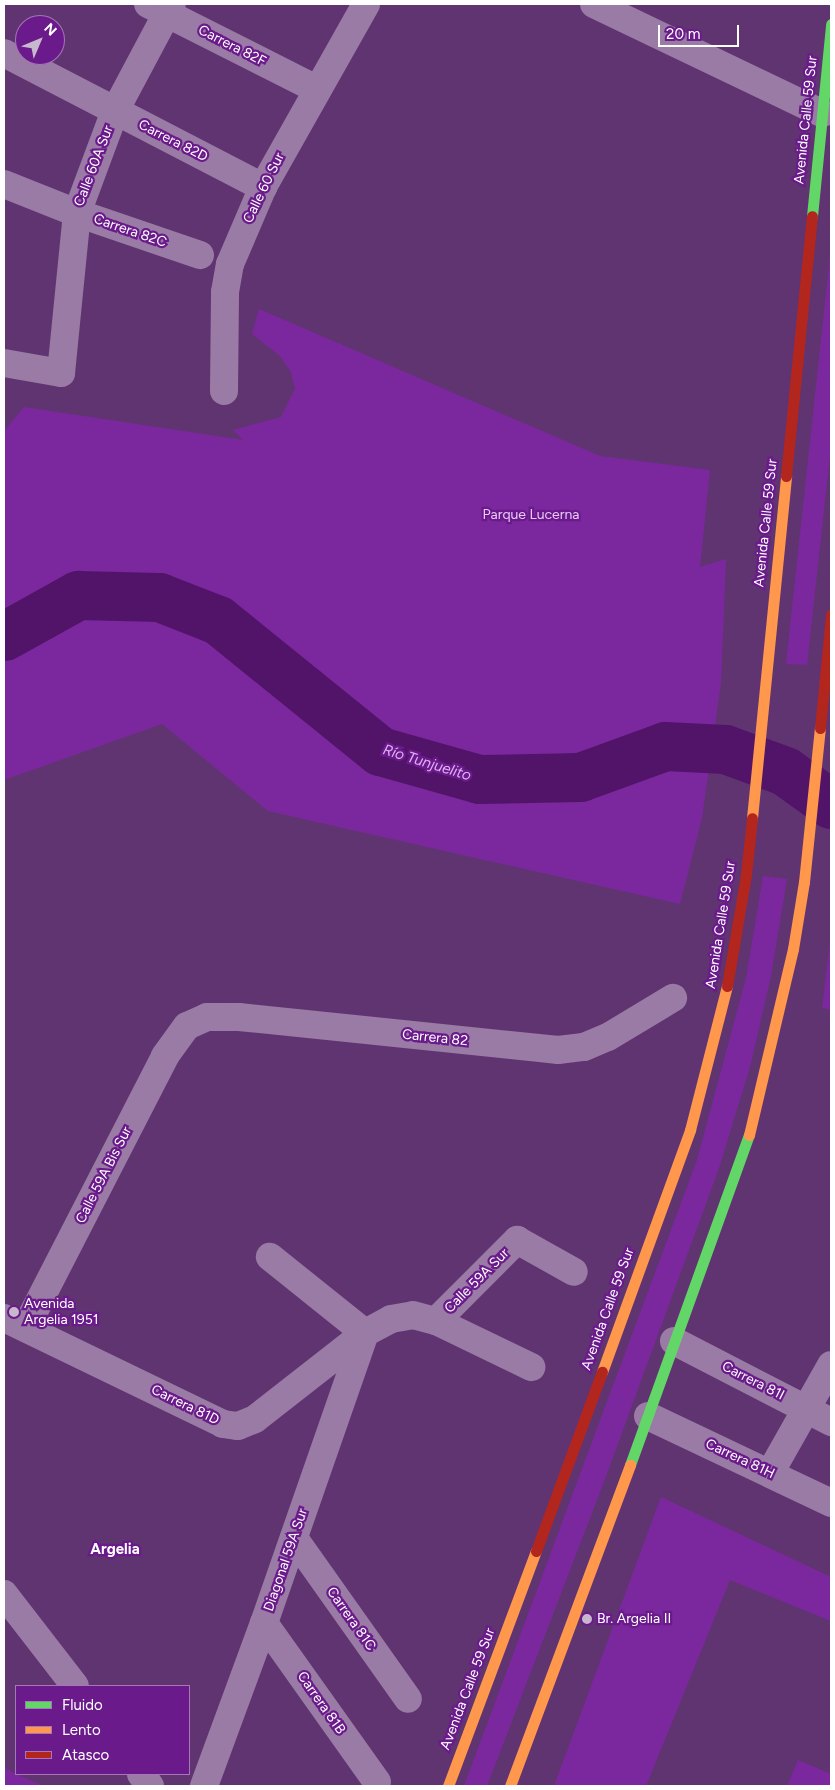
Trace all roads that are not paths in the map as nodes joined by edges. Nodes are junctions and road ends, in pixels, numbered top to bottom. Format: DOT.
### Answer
graph roads {
  1 [pos="366,4"];
  2 [pos="594,4"];
  3 [pos="163,7"];
  4 [pos="831,24"];
  5 [pos="4,53"];
  6 [pos="316,89"];
  7 [pos="115,111"];
  8 [pos="822,113"];
  9 [pos="4,184"];
  10 [pos="263,187"];
  11 [pos="77,214"];
  12 [pos="200,255"];
  13 [pos="4,363"];
  14 [pos="224,391"];
  15 [pos="831,615"];
  16 [pos="672,998"];
  17 [pos="187,1026"];
  18 [pos="270,1257"];
  19 [pos="574,1272"];
  20 [pos="436,1321"];
  21 [pos="15,1322"];
  22 [pos="372,1329"];
  23 [pos="674,1342"];
  24 [pos="831,1365"];
  25 [pos="531,1367"];
  26 [pos="806,1408"];
  27 [pos="648,1416"];
  28 [pos="831,1422"];
  29 [pos="770,1473"];
  30 [pos="831,1503"];
  31 [pos="294,1538"];
  32 [pos="4,1594"];
  33 [pos="264,1624"];
  34 [pos="74,1685"];
  35 [pos="408,1699"];
  36 [pos="142,1775"];
  37 [pos="377,1782"];
  38 [pos="150,1786"];
  39 [pos="204,1786"];
  40 [pos="448,1786"];
  41 [pos="510,1786"];
  1 -- 6 [label="street, Calle 60 Sur"];
  2 -- 8 [label="street"];
  3 -- 6 [label="street, Carrera 82F"];
  3 -- 7 [label="street, Calle 60A Sur"];
  4 -- 8 [label="main road, Avenida Calle 59 Sur"];
  5 -- 7 [label="street, Carrera 82D"];
  6 -- 10 [label="street, Calle 60 Sur"];
  7 -- 10 [label="street, Carrera 82D"];
  7 -- 11 [label="street, Calle 60A Sur"];
  8 -- 40 [label="main road, Avenida Calle 59 Sur"];
  9 -- 11 [label="street, Carrera 82C"];
  10 -- 14 [label="street, Calle 60 Sur"];
  11 -- 12 [label="street, Carrera 82C"];
  11 -- 13 [label="street, Calle 60A Sur"];
  15 -- 23 [label="main road"];
  16 -- 17 [label="street, Carrera 82"];
  17 -- 21 [label="street, Calle 59A Bis Sur"];
  18 -- 22 [label="street"];
  19 -- 20 [label="street, Calle 59A Sur"];
  20 -- 22 [label="street"];
  20 -- 25 [label="street"];
  21 -- 22 [label="street, Carrera 81D"];
  22 -- 31 [label="street, Diagonal 59A Sur"];
  23 -- 26 [label="street, Carrera 81I"];
  23 -- 27 [label="main road"];
  24 -- 26 [label="street"];
  26 -- 28 [label="street, Carrera 81I"];
  26 -- 29 [label="street"];
  27 -- 29 [label="street, Carrera 81H"];
  27 -- 41 [label="main road"];
  29 -- 30 [label="street, Carrera 81H"];
  31 -- 33 [label="street, Diagonal 59A Sur"];
  31 -- 35 [label="street, Carrera 81C"];
  32 -- 34 [label="street"];
  33 -- 37 [label="street, Carrera 81B"];
  33 -- 39 [label="street, Diagonal 59A Sur"];
  36 -- 38 [label="street"];
}
